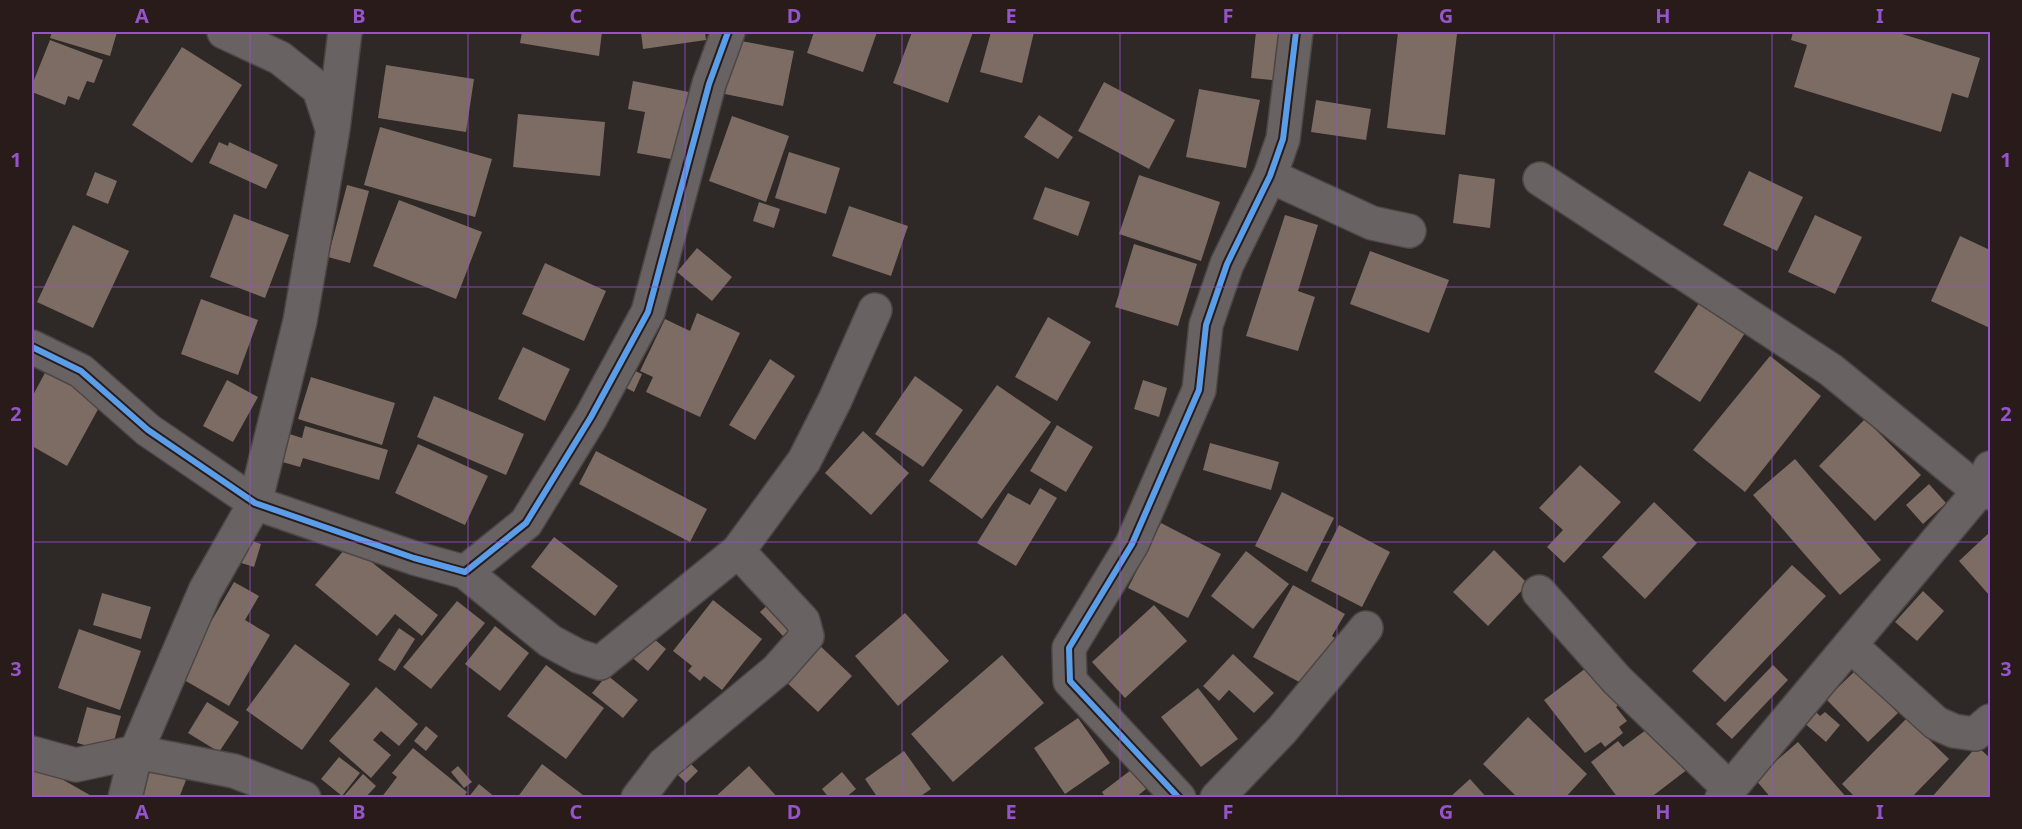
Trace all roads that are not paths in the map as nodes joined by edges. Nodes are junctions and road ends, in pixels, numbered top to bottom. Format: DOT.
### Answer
graph roads {
  1 [pos="224,32"];
  2 [pos="345,32"];
  3 [pos="728,32"];
  4 [pos="1296,32"];
  5 [pos="333,129"];
  6 [pos="1270,176"];
  7 [pos="1540,179"];
  8 [pos="1409,231"];
  9 [pos="875,310"];
  10 [pos="32,346"];
  11 [pos="1987,484"];
  12 [pos="255,503"];
  13 [pos="738,551"];
  14 [pos="465,572"];
  15 [pos="1539,592"];
  16 [pos="1366,628"];
  17 [pos="1850,645"];
  18 [pos="1990,721"];
  19 [pos="136,752"];
  20 [pos="32,753"];
  21 [pos="1726,793"];
  22 [pos="125,798"];
  23 [pos="304,798"];
  24 [pos="638,798"];
  25 [pos="1179,798"];
  26 [pos="1217,798"];
  1 -- 5 [label="street"];
  2 -- 5 [label="street"];
  3 -- 14 [label="street"];
  4 -- 6 [label="street"];
  5 -- 12 [label="street"];
  6 -- 8 [label="street"];
  6 -- 25 [label="street"];
  7 -- 11 [label="street"];
  9 -- 13 [label="street"];
  10 -- 12 [label="street"];
  11 -- 17 [label="street"];
  12 -- 14 [label="street"];
  12 -- 19 [label="street"];
  13 -- 14 [label="street"];
  13 -- 24 [label="street"];
  15 -- 21 [label="street"];
  16 -- 26 [label="street"];
  17 -- 18 [label="street"];
  17 -- 21 [label="street"];
  19 -- 20 [label="street"];
  19 -- 22 [label="street"];
  19 -- 23 [label="street"];
}
